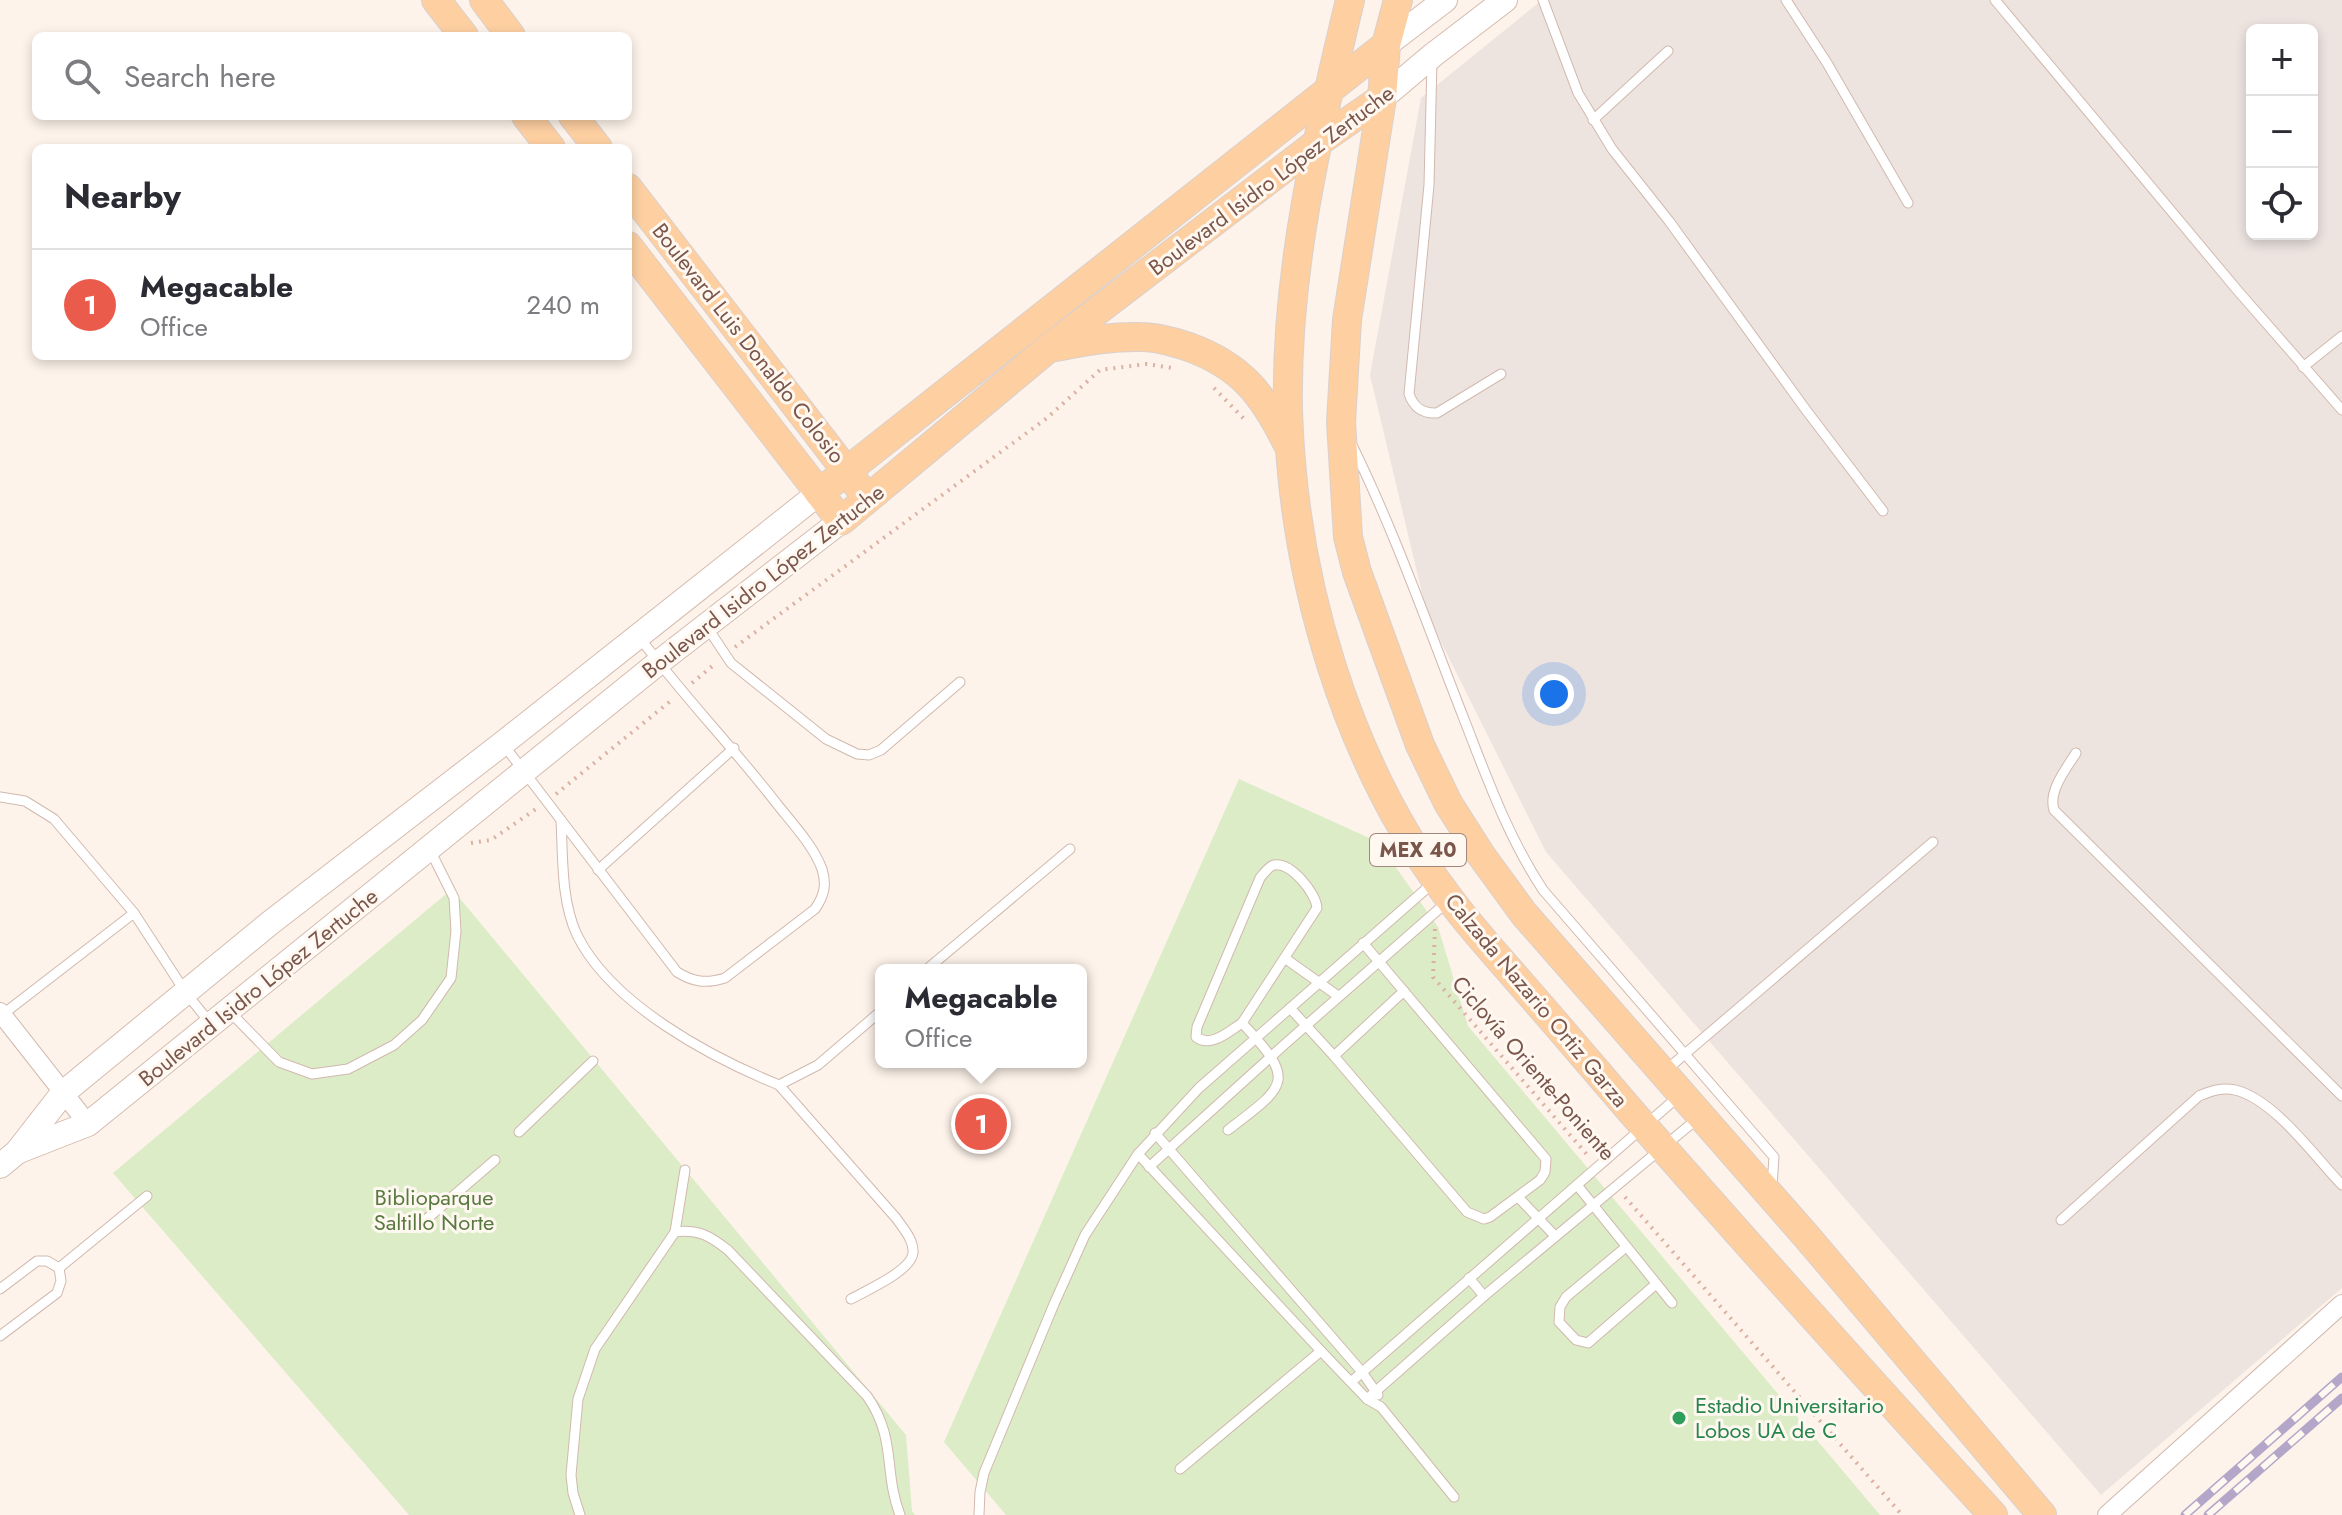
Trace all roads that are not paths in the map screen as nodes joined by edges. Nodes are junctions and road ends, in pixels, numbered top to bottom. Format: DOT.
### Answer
graph roads {
  1 [pos="436,0"];
  2 [pos="484,0"];
  3 [pos="1350,0"];
  4 [pos="1398,0"];
  5 [pos="1445,0"];
  6 [pos="1505,0"];
  7 [pos="1543,0"];
  8 [pos="1786,0"];
  9 [pos="1995,0"];
  10 [pos="461,32"];
  11 [pos="508,32"];
  12 [pos="1386,45"];
  13 [pos="1668,51"];
  14 [pos="1433,55"];
  15 [pos="1329,90"];
  16 [pos="1382,98"];
  17 [pos="529,120"];
  18 [pos="576,120"];
  19 [pos="1593,120"];
  20 [pos="1317,143"];
  21 [pos="548,144"];
  22 [pos="595,144"];
  23 [pos="632,193"];
  24 [pos="1908,203"];
  25 [pos="632,251"];
  26 [pos="2342,336"];
  27 [pos="1050,347"];
  28 [pos="2303,367"];
  29 [pos="1501,374"];
  30 [pos="2342,410"];
  31 [pos="1341,422"];
  32 [pos="1292,454"];
  33 [pos="848,471"];
  34 [pos="819,493"];
  35 [pos="868,500"];
  36 [pos="1883,511"];
  37 [pos="841,521"];
  38 [pos="706,626"];
  39 [pos="638,636"];
  40 [pos="658,663"];
  41 [pos="960,682"];
  42 [pos="502,744"];
  43 [pos="734,748"];
  44 [pos="2076,753"];
  45 [pos="524,773"];
  46 [pos="0,797"];
  47 [pos="561,820"];
  48 [pos="1933,842"];
  49 [pos="1070,849"];
  50 [pos="430,850"];
  51 [pos="598,870"];
  52 [pos="1441,897"];
  53 [pos="134,913"];
  54 [pos="1363,943"];
  55 [pos="1286,959"];
  56 [pos="1379,961"];
  57 [pos="933,964"];
  58 [pos="1319,982"];
  59 [pos="1404,991"];
  60 [pos="186,993"];
  61 [pos="1338,996"];
  62 [pos="1290,1008"];
  63 [pos="1,1014"];
  64 [pos="875,1016"];
  65 [pos="220,1018"];
  66 [pos="1242,1023"];
  67 [pos="1306,1025"];
  68 [pos="1255,1037"];
  69 [pos="1685,1054"];
  70 [pos="1272,1056"];
  71 [pos="1334,1056"];
  72 [pos="593,1061"];
  73 [pos="1672,1083"];
  74 [pos="779,1085"];
  75 [pos="63,1093"];
  76 [pos="2342,1096"];
  77 [pos="1701,1116"];
  78 [pos="88,1124"];
  79 [pos="1228,1130"];
  80 [pos="519,1132"];
  81 [pos="1155,1133"];
  82 [pos="1654,1137"];
  83 [pos="1169,1147"];
  84 [pos="1138,1154"];
  85 [pos="8,1159"];
  86 [pos="495,1160"];
  87 [pos="1149,1167"];
  88 [pos="685,1170"];
  89 [pos="1577,1185"];
  90 [pos="2342,1185"];
  91 [pos="147,1196"];
  92 [pos="1771,1197"];
  93 [pos="1519,1198"];
  94 [pos="1593,1206"];
  95 [pos="1538,1218"];
  96 [pos="2061,1220"];
  97 [pos="422,1223"];
  98 [pos="675,1232"];
  99 [pos="1555,1236"];
  100 [pos="1626,1247"];
  101 [pos="59,1268"];
  102 [pos="1469,1278"];
  103 [pos="1656,1284"];
  104 [pos="0,1289"];
  105 [pos="1484,1296"];
  106 [pos="851,1299"];
  107 [pos="1672,1303"];
  108 [pos="2342,1304"];
  109 [pos="0,1336"];
  110 [pos="1321,1351"];
  111 [pos="1362,1372"];
  112 [pos="1351,1382"];
  113 [pos="1377,1391"];
  114 [pos="1367,1399"];
  115 [pos="1381,1407"];
  116 [pos="1180,1469"];
  117 [pos="1454,1497"];
  118 [pos="580,1515"];
  119 [pos="900,1515"];
  120 [pos="979,1515"];
  121 [pos="1993,1515"];
  122 [pos="2042,1515"];
  123 [pos="2107,1515"];
  1 -- 10 [label="main road"];
  2 -- 11 [label="main road"];
  3 -- 15 [label="main road, Calzada Nazario Ortiz Garza / MEX 40"];
  4 -- 12 [label="main road, Calzada Nazario Ortiz Garza / MEX 40"];
  5 -- 12 [label="main road, Boulevard Isidro López Zertuche"];
  6 -- 14 [label="main road, Boulevard Isidro López Zertuche"];
  7 -- 19 [label="lane"];
  8 -- 24 [label="lane"];
  9 -- 28 [label="lane"];
  12 -- 15 [label="main road, Boulevard Isidro López Zertuche"];
  12 -- 16 [label="main road, Calzada Nazario Ortiz Garza / MEX 40"];
  13 -- 19 [label="lane"];
  14 -- 16 [label="main road, Boulevard Isidro López Zertuche"];
  14 -- 29 [label="lane"];
  15 -- 20 [label="main road, Calzada Nazario Ortiz Garza / MEX 40"];
  15 -- 33 [label="main road, Boulevard Isidro López Zertuche"];
  16 -- 20 [label="main road, Boulevard Isidro López Zertuche"];
  16 -- 31 [label="main road, Calzada Nazario Ortiz Garza / MEX 40"];
  17 -- 21 [label="main road"];
  18 -- 22 [label="main road"];
  19 -- 36 [label="lane"];
  20 -- 27 [label="main road, Boulevard Isidro López Zertuche"];
  20 -- 32 [label="main road, Calzada Nazario Ortiz Garza / MEX 40"];
  23 -- 33 [label="main road, Boulevard Luis Donaldo Colosio"];
  25 -- 34 [label="main road, Boulevard Luis Donaldo Colosio"];
  26 -- 28 [label="lane"];
  27 -- 32 [label="main road"];
  27 -- 35 [label="main road, Boulevard Isidro López Zertuche"];
  28 -- 30 [label="lane"];
  31 -- 69 [label="lane"];
  31 -- 73 [label="main road, Calzada Nazario Ortiz Garza / MEX 40"];
  32 -- 52 [label="main road, Calzada Nazario Ortiz Garza / MEX 40"];
  33 -- 34 [label="main road, Boulevard Isidro López Zertuche"];
  33 -- 35 [label="main road, Boulevard Luis Donaldo Colosio"];
  34 -- 37 [label="main road, Boulevard Luis Donaldo Colosio"];
  34 -- 39 [label="main road, Boulevard Isidro López Zertuche"];
  35 -- 37 [label="main road, Boulevard Isidro López Zertuche"];
  37 -- 38 [label="main road, Boulevard Isidro López Zertuche"];
  38 -- 40 [label="main road, Boulevard Isidro López Zertuche"];
  38 -- 41 [label="lane"];
  39 -- 40 [label="lane"];
  39 -- 42 [label="main road, Boulevard Isidro López Zertuche"];
  40 -- 43 [label="lane"];
  40 -- 45 [label="main road, Boulevard Isidro López Zertuche"];
  42 -- 45 [label="lane"];
  42 -- 60 [label="main road, Boulevard Isidro López Zertuche"];
  43 -- 51 [label="lane"];
  43 -- 51 [label="lane"];
  44 -- 76 [label="lane"];
  45 -- 47 [label="lane"];
  45 -- 50 [label="main road, Boulevard Isidro López Zertuche"];
  46 -- 53 [label="lane"];
  47 -- 51 [label="lane"];
  47 -- 74 [label="lane"];
  48 -- 69 [label="lane"];
  49 -- 57 [label="lane"];
  50 -- 65 [label="main road, Boulevard Isidro López Zertuche"];
  50 -- 65 [label="lane"];
  52 -- 54 [label="lane"];
  52 -- 56 [label="lane"];
  52 -- 82 [label="main road, Calzada Nazario Ortiz Garza / MEX 40"];
  53 -- 60 [label="lane"];
  53 -- 63 [label="lane"];
  54 -- 56 [label="lane"];
  54 -- 58 [label="lane"];
  55 -- 58 [label="lane"];
  55 -- 66 [label="lane"];
  55 -- 66 [label="lane"];
  56 -- 59 [label="lane"];
  56 -- 61 [label="lane"];
  58 -- 61 [label="lane"];
  58 -- 62 [label="lane"];
  59 -- 71 [label="lane"];
  59 -- 93 [label="lane"];
  60 -- 65 [label="lane"];
  60 -- 75 [label="main road, Boulevard Isidro López Zertuche"];
  61 -- 67 [label="lane"];
  62 -- 67 [label="lane"];
  62 -- 68 [label="lane"];
  63 -- 75 [label="street"];
  64 -- 74 [label="lane"];
  65 -- 78 [label="main road, Boulevard Isidro López Zertuche"];
  66 -- 68 [label="lane"];
  67 -- 70 [label="lane"];
  67 -- 71 [label="lane"];
  68 -- 70 [label="lane"];
  68 -- 81 [label="lane"];
  69 -- 73 [label="lane"];
  69 -- 92 [label="lane"];
  70 -- 79 [label="lane"];
  70 -- 83 [label="lane"];
  71 -- 93 [label="lane"];
  72 -- 80 [label="lane"];
  73 -- 77 [label="main road, Calzada Nazario Ortiz Garza / MEX 40"];
  73 -- 82 [label="lane"];
  74 -- 106 [label="lane"];
  75 -- 78 [label="street"];
  75 -- 85 [label="main road, Boulevard Isidro López Zertuche"];
  77 -- 82 [label="lane"];
  77 -- 92 [label="main road, Calzada Nazario Ortiz Garza / MEX 40"];
  78 -- 85 [label="main road, Boulevard Isidro López Zertuche"];
  81 -- 83 [label="lane"];
  81 -- 84 [label="lane"];
  82 -- 89 [label="lane"];
  82 -- 94 [label="lane"];
  82 -- 121 [label="main road, Calzada Nazario Ortiz Garza / MEX 40"];
  83 -- 87 [label="lane"];
  83 -- 111 [label="lane"];
  84 -- 87 [label="lane"];
  84 -- 120 [label="lane"];
  86 -- 97 [label="lane"];
  87 -- 110 [label="lane"];
  88 -- 98 [label="lane"];
  89 -- 94 [label="lane"];
  89 -- 95 [label="lane"];
  90 -- 96 [label="lane"];
  91 -- 101 [label="lane"];
  92 -- 122 [label="main road, Calzada Nazario Ortiz Garza / MEX 40"];
  93 -- 95 [label="lane"];
  94 -- 99 [label="lane"];
  94 -- 100 [label="lane"];
  95 -- 99 [label="lane"];
  95 -- 102 [label="lane"];
  98 -- 118 [label="lane"];
  98 -- 119 [label="lane"];
  99 -- 105 [label="lane"];
  100 -- 103 [label="lane"];
  100 -- 103 [label="lane"];
  101 -- 104 [label="lane"];
  101 -- 109 [label="lane"];
  102 -- 105 [label="lane"];
  102 -- 111 [label="lane"];
  103 -- 107 [label="lane"];
  105 -- 113 [label="lane"];
  108 -- 123 [label="street"];
  110 -- 112 [label="lane"];
  110 -- 116 [label="lane"];
  111 -- 112 [label="lane"];
  111 -- 113 [label="lane"];
  112 -- 114 [label="lane"];
  113 -- 114 [label="lane"];
  113 -- 115 [label="lane"];
  114 -- 115 [label="lane"];
  115 -- 117 [label="lane"];
}
